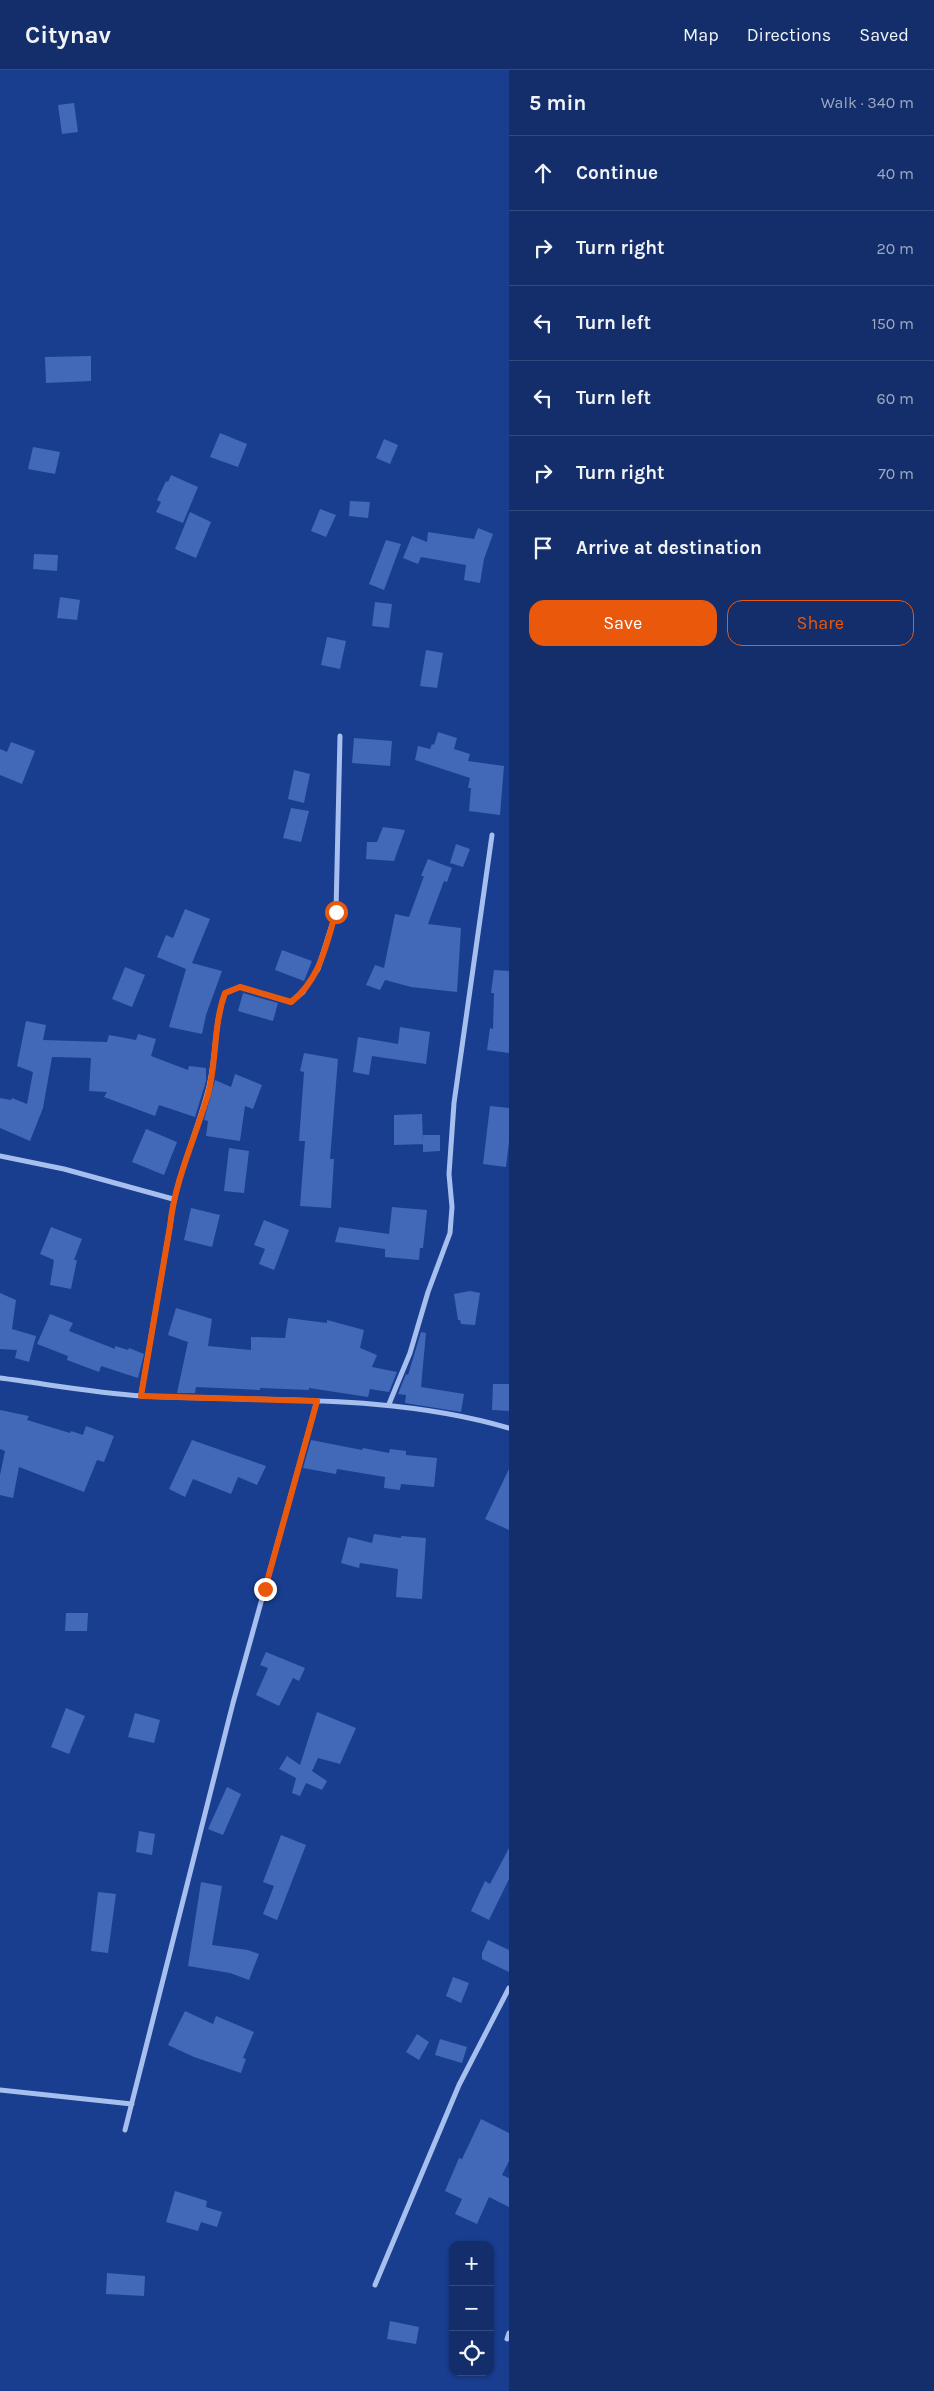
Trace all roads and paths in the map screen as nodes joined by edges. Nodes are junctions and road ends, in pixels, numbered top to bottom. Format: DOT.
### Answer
graph roads {
  1 [pos="340,736"];
  2 [pos="492,835"];
  3 [pos="0,1156"];
  4 [pos="173,1199"];
  5 [pos="0,1378"];
  6 [pos="141,1396"];
  7 [pos="317,1401"];
  8 [pos="389,1404"];
  9 [pos="509,1428"];
  10 [pos="509,1988"];
  11 [pos="0,2090"];
  12 [pos="132,2104"];
  13 [pos="125,2130"];
  14 [pos="375,2285"];
  1 -- 4 [label="street"];
  2 -- 8 [label="street"];
  3 -- 4 [label="street"];
  4 -- 6 [label="street"];
  5 -- 6 [label="street"];
  6 -- 7 [label="street"];
  7 -- 8 [label="street"];
  7 -- 12 [label="street"];
  8 -- 9 [label="street"];
  10 -- 14 [label="street"];
  11 -- 12 [label="street"];
  12 -- 13 [label="street"];
}
